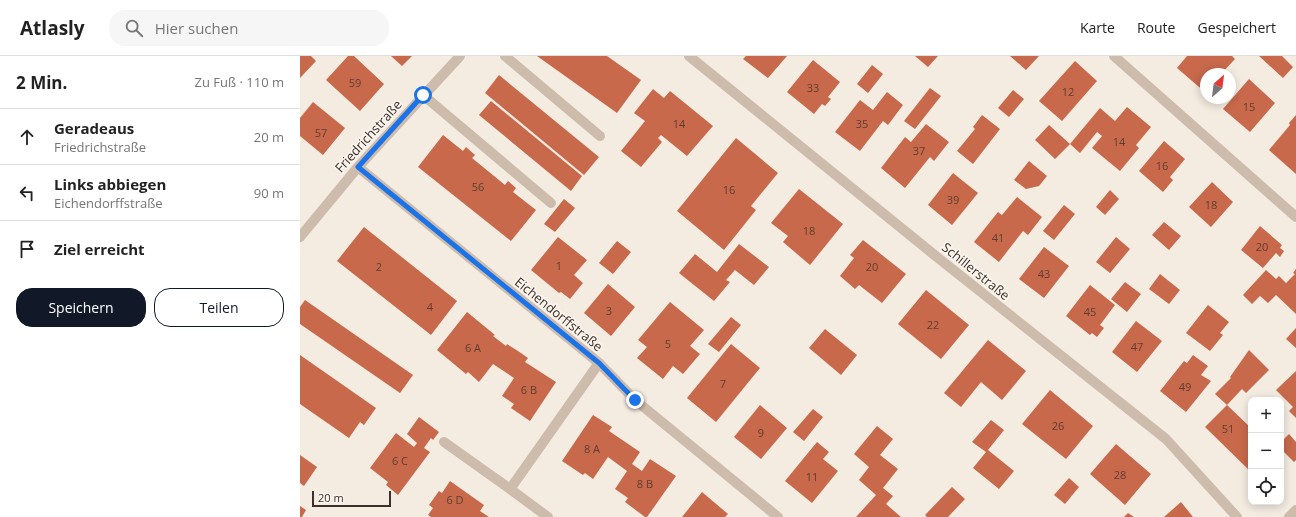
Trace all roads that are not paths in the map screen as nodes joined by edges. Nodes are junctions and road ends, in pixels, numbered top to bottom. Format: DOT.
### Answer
graph roads {
  1 [pos="460,56"];
  2 [pos="505,56"];
  3 [pos="689,56"];
  4 [pos="1114,56"];
  5 [pos="423,95"];
  6 [pos="600,136"];
  7 [pos="358,167"];
  8 [pos="551,203"];
  9 [pos="1296,217"];
  10 [pos="300,237"];
  11 [pos="599,363"];
  12 [pos="444,442"];
  13 [pos="510,489"];
  14 [pos="1296,510"];
  15 [pos="548,517"];
  16 [pos="778,517"];
  17 [pos="1237,517"];
  18 [pos="1289,517"];
  1 -- 5 [label="street, Friedrichstraße"];
  2 -- 6 [label="street"];
  3 -- 17 [label="street, Schillerstraße"];
  4 -- 9 [label="street"];
  5 -- 7 [label="street, Friedrichstraße"];
  5 -- 8 [label="street"];
  7 -- 10 [label="street, Friedrichstraße"];
  7 -- 11 [label="street, Eichendorffstraße"];
  11 -- 13 [label="street"];
  11 -- 16 [label="street, Eichendorffstraße"];
  12 -- 13 [label="street"];
  13 -- 15 [label="street"];
  14 -- 18 [label="street"];
}
